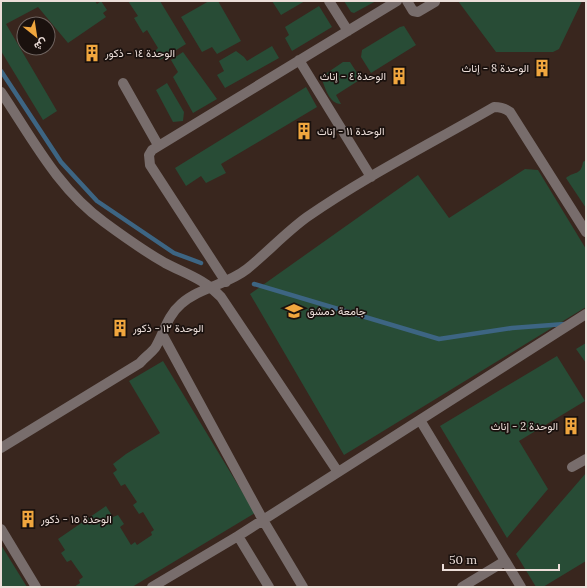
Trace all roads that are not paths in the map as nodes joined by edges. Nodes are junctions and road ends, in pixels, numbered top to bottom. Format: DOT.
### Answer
graph roads {
  1 [pos="329,1"];
  2 [pos="397,1"];
  3 [pos="407,1"];
  4 [pos="435,2"];
  5 [pos="348,31"];
  6 [pos="299,60"];
  7 [pos="123,83"];
  8 [pos="1,92"];
  9 [pos="158,145"];
  10 [pos="371,177"];
  11 [pos="586,232"];
  12 [pos="226,282"];
  13 [pos="212,288"];
  14 [pos="586,314"];
  15 [pos="162,334"];
  16 [pos="420,420"];
  17 [pos="1,448"];
  18 [pos="586,459"];
  19 [pos="572,467"];
  20 [pos="338,472"];
  21 [pos="262,520"];
  22 [pos="1,528"];
  23 [pos="238,536"];
  24 [pos="505,561"];
  25 [pos="36,587"];
  26 [pos="152,587"];
  27 [pos="269,587"];
  28 [pos="303,587"];
  29 [pos="462,587"];
  30 [pos="521,587"];
  1 -- 5 [label="lane"];
  2 -- 5 [label="lane"];
  3 -- 4 [label="lane"];
  5 -- 6 [label="lane"];
  6 -- 9 [label="lane"];
  6 -- 10 [label="lane"];
  7 -- 9 [label="lane"];
  8 -- 13 [label="lane"];
  9 -- 12 [label="lane"];
  10 -- 11 [label="lane"];
  10 -- 12 [label="lane"];
  12 -- 13 [label="lane"];
  13 -- 15 [label="lane"];
  13 -- 20 [label="lane"];
  14 -- 16 [label="lane"];
  15 -- 17 [label="lane"];
  15 -- 21 [label="lane"];
  16 -- 20 [label="lane"];
  16 -- 24 [label="lane"];
  18 -- 19 [label="lane"];
  20 -- 21 [label="lane"];
  21 -- 23 [label="lane"];
  21 -- 28 [label="lane"];
  22 -- 25 [label="lane"];
  23 -- 26 [label="lane"];
  23 -- 27 [label="lane"];
  24 -- 29 [label="lane"];
  24 -- 30 [label="lane"];
}
